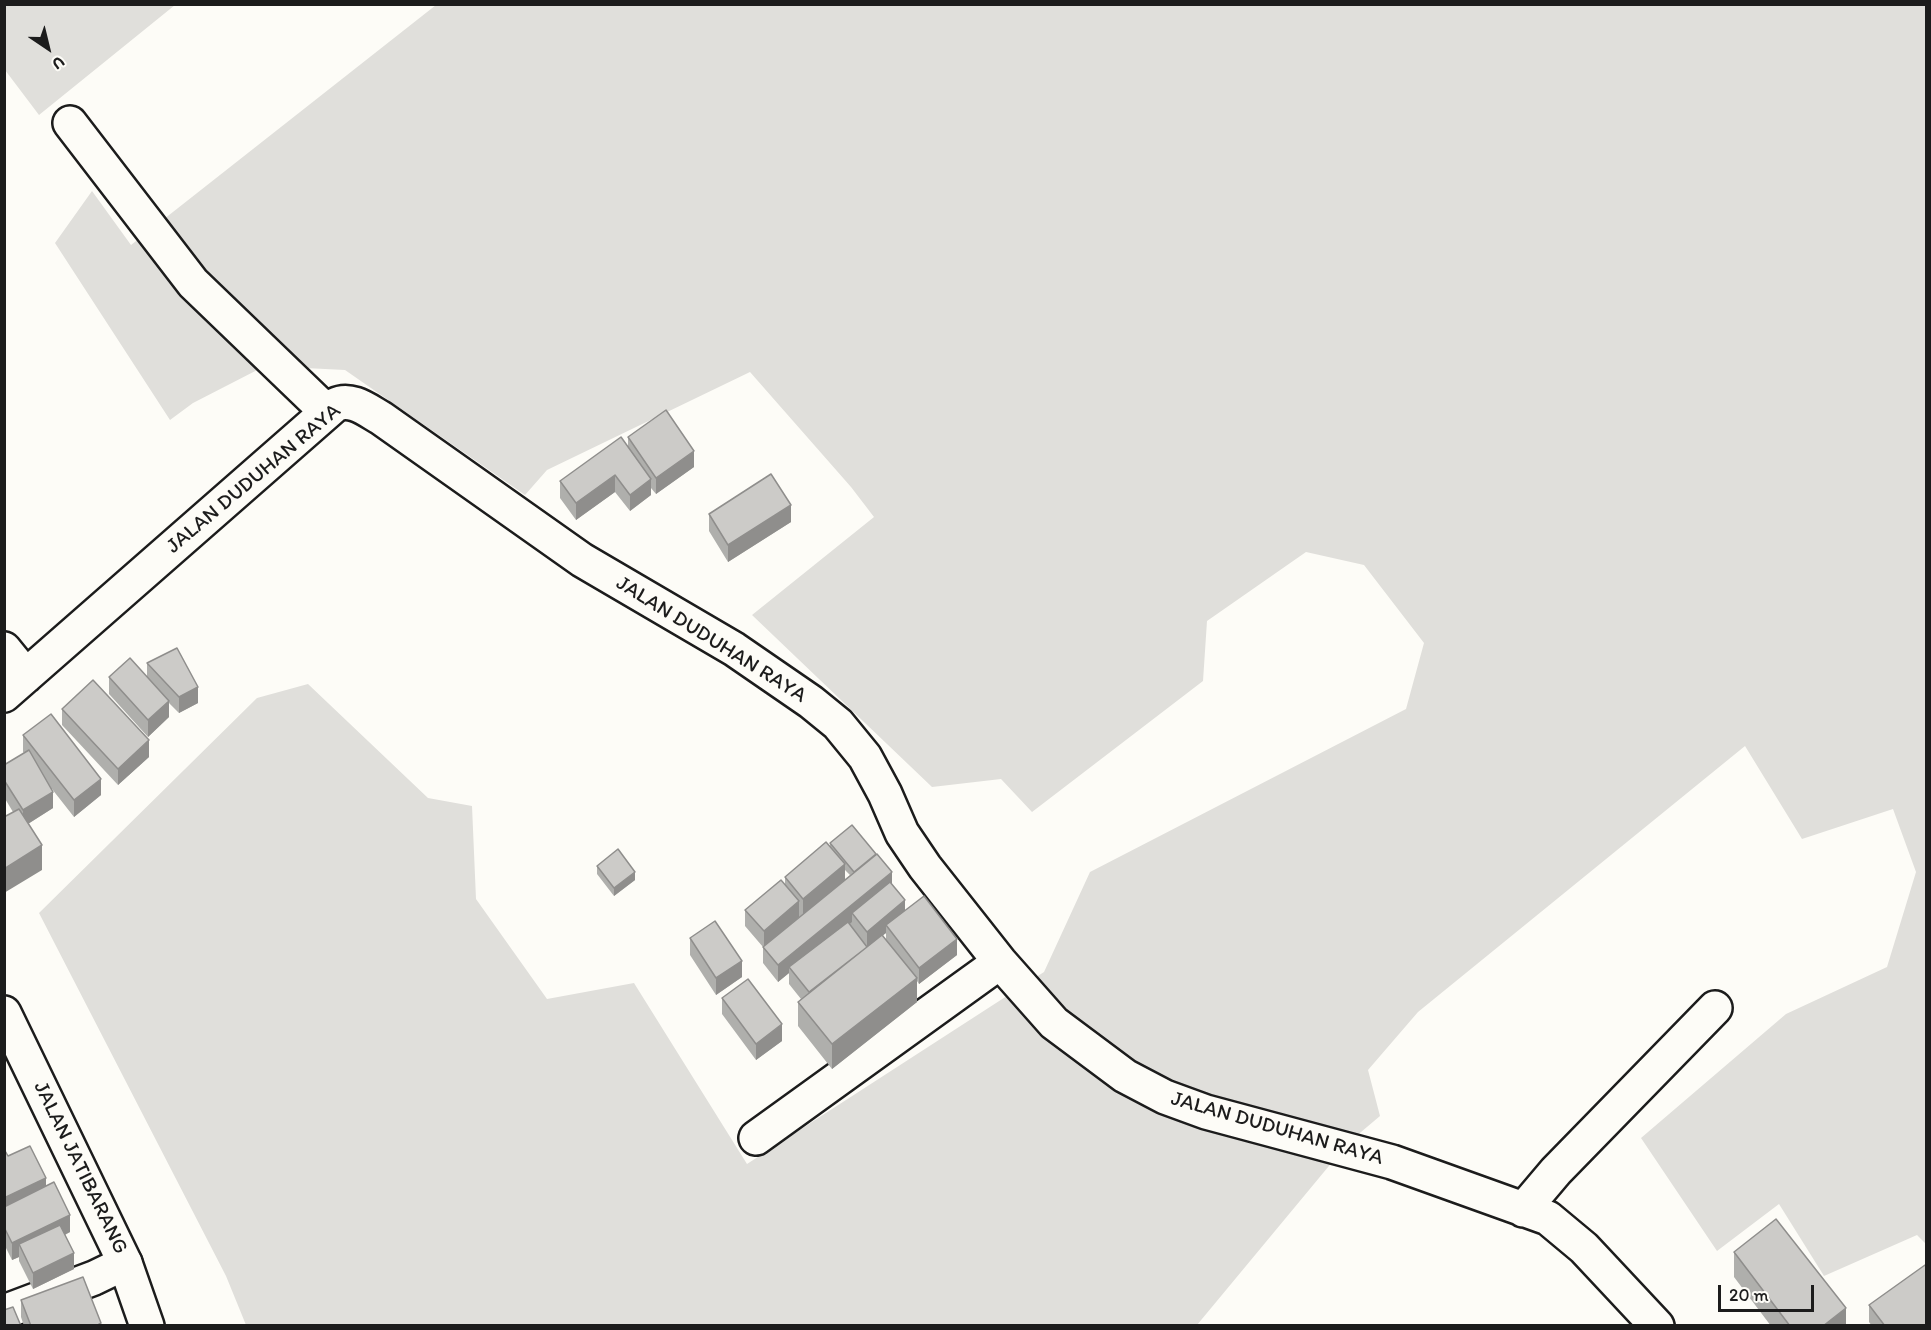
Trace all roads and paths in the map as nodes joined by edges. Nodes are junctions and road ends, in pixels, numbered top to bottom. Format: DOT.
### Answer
graph roads {
  1 [pos="70,123"];
  2 [pos="327,412"];
  3 [pos="4,649"];
  4 [pos="15,686"];
  5 [pos="1000,962"];
  6 [pos="1714,1008"];
  7 [pos="4,1013"];
  8 [pos="13,1049"];
  9 [pos="756,1137"];
  10 [pos="1523,1210"];
  11 [pos="125,1263"];
  12 [pos="4,1312"];
  13 [pos="147,1326"];
  14 [pos="1657,1326"];
  1 -- 2 [label="street"];
  2 -- 4 [label="street, JALAN DUDUHAN RAYA"];
  2 -- 5 [label="street, JALAN DUDUHAN RAYA"];
  3 -- 4 [label="street"];
  5 -- 9 [label="street"];
  5 -- 10 [label="street, JALAN DUDUHAN RAYA"];
  6 -- 10 [label="street"];
  7 -- 8 [label="street, JALAN JATIBARANG"];
  8 -- 11 [label="street, JALAN JATIBARANG"];
  10 -- 14 [label="street, JALAN DUDUHAN RAYA"];
  11 -- 12 [label="street"];
  11 -- 13 [label="street, JALAN JATIBARANG"];
}
